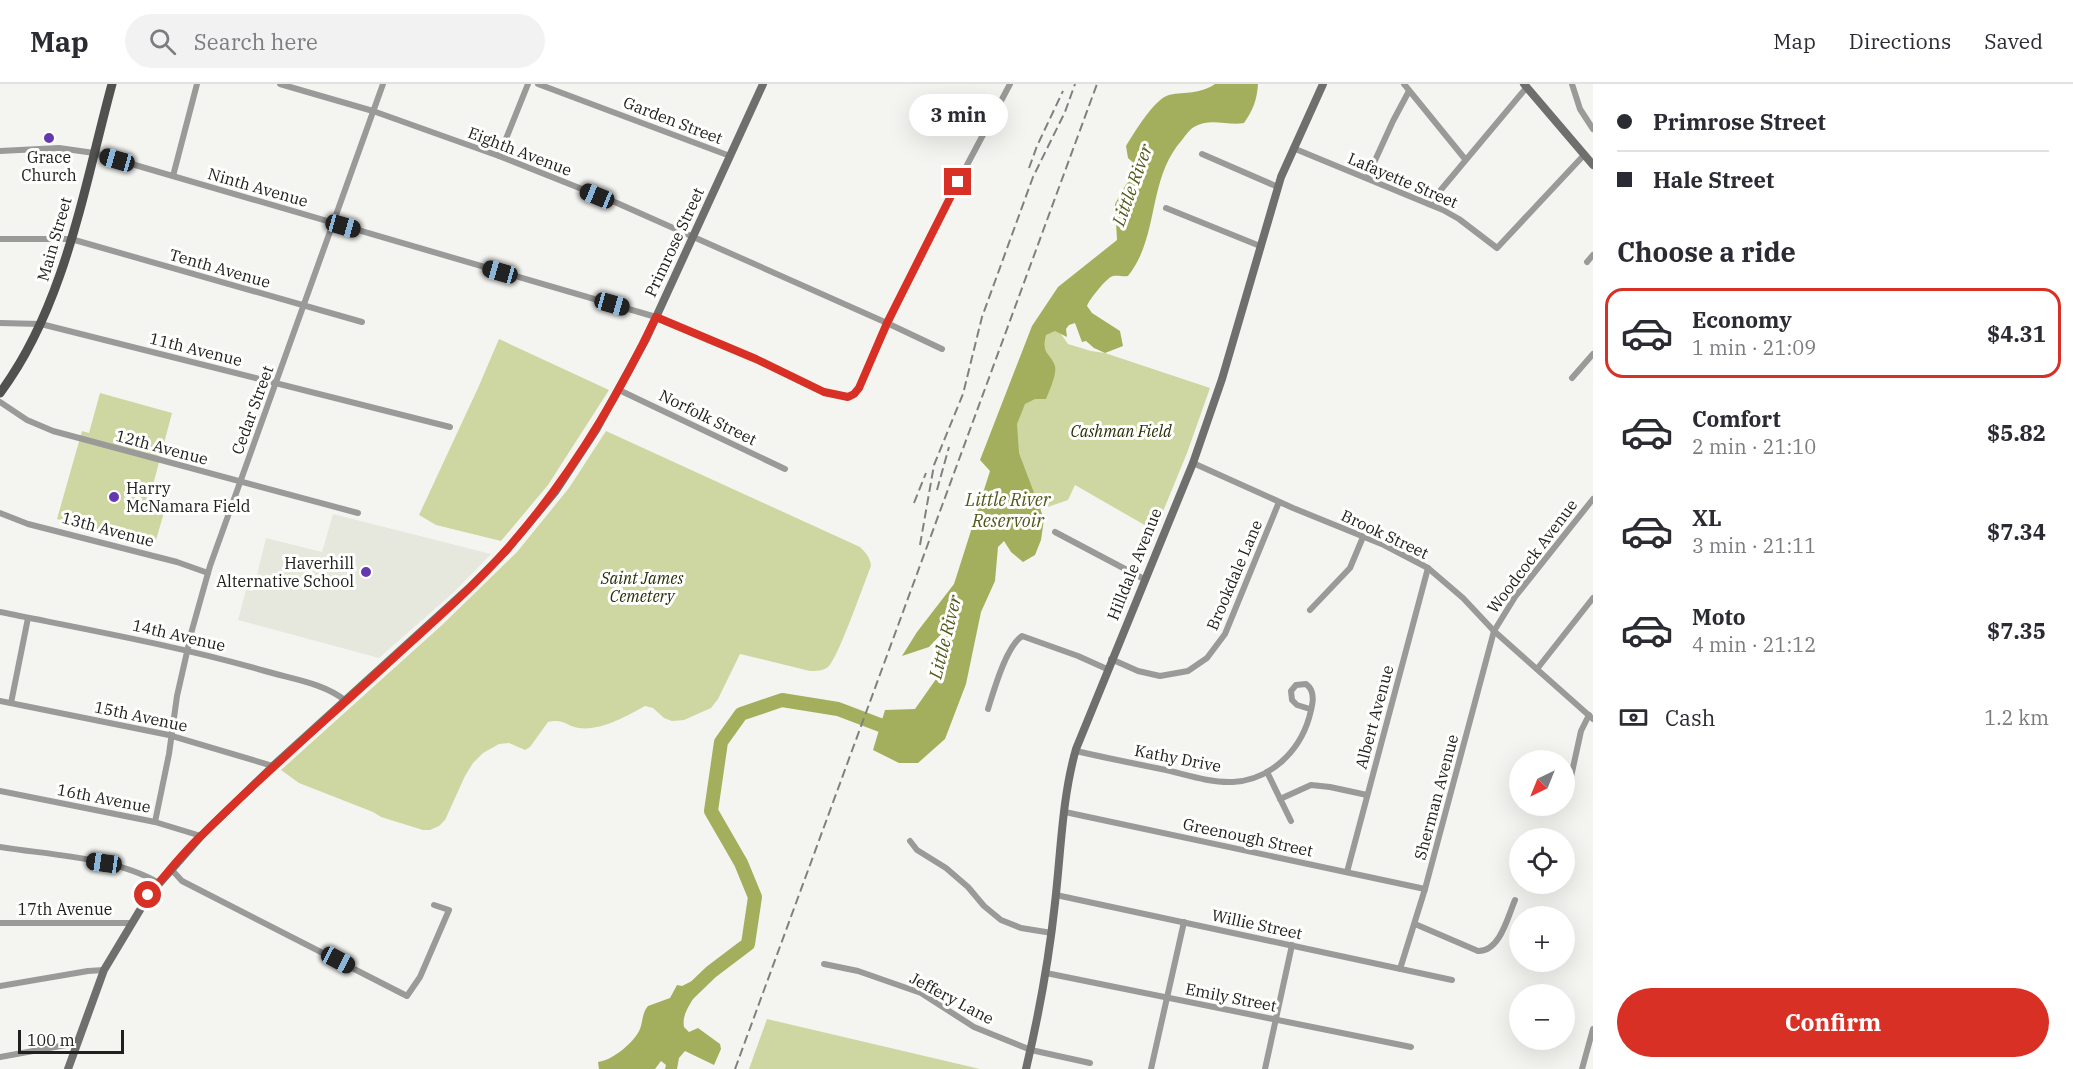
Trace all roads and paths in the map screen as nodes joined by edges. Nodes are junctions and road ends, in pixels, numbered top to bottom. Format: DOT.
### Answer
graph roads {
  1 [pos="112,84"];
  2 [pos="197,84"];
  3 [pos="280,84"];
  4 [pos="383,84"];
  5 [pos="528,84"];
  6 [pos="538,84"];
  7 [pos="762,84"];
  8 [pos="1010,84"];
  9 [pos="1323,84"];
  10 [pos="1404,84"];
  11 [pos="1572,84"];
  12 [pos="1526,86"];
  13 [pos="1409,91"];
  14 [pos="373,111"];
  15 [pos="1593,129"];
  16 [pos="1293,148"];
  17 [pos="0,151"];
  18 [pos="94,153"];
  19 [pos="1202,154"];
  20 [pos="1584,155"];
  21 [pos="499,156"];
  22 [pos="730,156"];
  23 [pos="1465,159"];
  24 [pos="1593,165"];
  25 [pos="173,176"];
  26 [pos="1367,178"];
  27 [pos="1278,187"];
  28 [pos="1428,204"];
  29 [pos="1166,208"];
  30 [pos="333,223"];
  31 [pos="693,237"];
  32 [pos="0,239"];
  33 [pos="71,239"];
  34 [pos="1260,246"];
  35 [pos="1593,255"];
  36 [pos="1587,262"];
  37 [pos="303,306"];
  38 [pos="656,317"];
  39 [pos="362,322"];
  40 [pos="0,323"];
  41 [pos="887,323"];
  42 [pos="41,324"];
  43 [pos="942,349"];
  44 [pos="1593,354"];
  45 [pos="1572,378"];
  46 [pos="276,383"];
  47 [pos="619,390"];
  48 [pos="0,393"];
  49 [pos="0,402"];
  50 [pos="450,427"];
  51 [pos="1193,463"];
  52 [pos="785,469"];
  53 [pos="240,482"];
  54 [pos="1593,499"];
  55 [pos="1279,502"];
  56 [pos="0,513"];
  57 [pos="358,513"];
  58 [pos="1055,531"];
  59 [pos="1363,537"];
  60 [pos="1428,568"];
  61 [pos="208,573"];
  62 [pos="1144,579"];
  63 [pos="1593,598"];
  64 [pos="1310,610"];
  65 [pos="0,612"];
  66 [pos="28,618"];
  67 [pos="1494,631"];
  68 [pos="187,650"];
  69 [pos="1111,659"];
  70 [pos="1107,669"];
  71 [pos="1537,669"];
  72 [pos="0,701"];
  73 [pos="346,701"];
  74 [pos="11,703"];
  75 [pos="988,709"];
  76 [pos="1311,709"];
  77 [pos="1591,717"];
  78 [pos="172,736"];
  79 [pos="1076,751"];
  80 [pos="1575,758"];
  81 [pos="273,766"];
  82 [pos="1267,772"];
  83 [pos="0,791"];
  84 [pos="1367,795"];
  85 [pos="1280,799"];
  86 [pos="1065,812"];
  87 [pos="1290,821"];
  88 [pos="155,822"];
  89 [pos="201,836"];
  90 [pos="910,841"];
  91 [pos="0,847"];
  92 [pos="171,869"];
  93 [pos="1347,872"];
  94 [pos="159,883"];
  95 [pos="1425,889"];
  96 [pos="1056,895"];
  97 [pos="1515,900"];
  98 [pos="434,905"];
  99 [pos="1184,922"];
  100 [pos="0,923"];
  101 [pos="130,923"];
  102 [pos="1415,924"];
  103 [pos="1052,933"];
  104 [pos="1292,945"];
  105 [pos="824,964"];
  106 [pos="1400,969"];
  107 [pos="104,970"];
  108 [pos="1046,973"];
  109 [pos="1452,980"];
  110 [pos="0,986"];
  111 [pos="1167,998"];
  112 [pos="1276,1020"];
  113 [pos="1593,1029"];
  114 [pos="77,1043"];
  115 [pos="1411,1047"];
  116 [pos="1030,1050"];
  117 [pos="0,1057"];
  118 [pos="1090,1063"];
  119 [pos="68,1069"];
  120 [pos="1026,1069"];
  121 [pos="1151,1069"];
  122 [pos="1265,1069"];
  123 [pos="1582,1069"];
  1 -- 18 [label="main road, Main Street"];
  2 -- 25 [label="street"];
  3 -- 14 [label="street, Eighth Avenue"];
  4 -- 14 [label="street, Cedar Street"];
  5 -- 21 [label="street"];
  6 -- 22 [label="street, Garden Street"];
  7 -- 22 [label="main road, Primrose Street"];
  8 -- 41 [label="street"];
  9 -- 16 [label="main road, Hilldale Avenue"];
  10 -- 13 [label="street"];
  11 -- 15 [label="street"];
  12 -- 20 [label="main road"];
  12 -- 23 [label="street"];
  13 -- 23 [label="street"];
  13 -- 26 [label="street"];
  14 -- 21 [label="street, Eighth Avenue"];
  14 -- 30 [label="street, Cedar Street"];
  16 -- 26 [label="street, Lafayette Street"];
  16 -- 27 [label="main road, Hilldale Avenue"];
  17 -- 18 [label="street, Ninth Avenue"];
  18 -- 25 [label="street, Ninth Avenue"];
  18 -- 33 [label="main road, Main Street"];
  19 -- 27 [label="street"];
  20 -- 24 [label="main road"];
  20 -- 28 [label="street, Lafayette Street"];
  21 -- 31 [label="street, Eighth Avenue"];
  22 -- 31 [label="main road, Primrose Street"];
  23 -- 28 [label="street"];
  25 -- 30 [label="street, Ninth Avenue"];
  26 -- 28 [label="street, Lafayette Street"];
  27 -- 34 [label="main road, Hilldale Avenue"];
  29 -- 34 [label="street"];
  30 -- 37 [label="street, Cedar Street"];
  30 -- 38 [label="street, Ninth Avenue"];
  31 -- 38 [label="main road, Primrose Street"];
  31 -- 41 [label="street, Eighth Avenue"];
  32 -- 33 [label="street, Tenth Avenue"];
  33 -- 37 [label="street, Tenth Avenue"];
  33 -- 42 [label="main road, Main Street"];
  34 -- 51 [label="main road, Hilldale Avenue"];
  35 -- 36 [label="street"];
  37 -- 39 [label="street, Tenth Avenue"];
  37 -- 46 [label="street, Cedar Street"];
  38 -- 41 [label="street, Ninth Avenue"];
  38 -- 47 [label="main road, Primrose Street"];
  40 -- 42 [label="street, 11th Avenue"];
  41 -- 43 [label="street, Eighth Avenue"];
  42 -- 46 [label="street, 11th Avenue"];
  42 -- 48 [label="main road, Main Street"];
  44 -- 45 [label="street"];
  46 -- 50 [label="street, 11th Avenue"];
  46 -- 53 [label="street, Cedar Street"];
  47 -- 52 [label="street, Norfolk Street"];
  47 -- 73 [label="main road, Primrose Street"];
  49 -- 53 [label="street, 12th Avenue"];
  51 -- 55 [label="street, Brook Street"];
  51 -- 62 [label="main road, Hilldale Avenue"];
  53 -- 57 [label="street, 12th Avenue"];
  53 -- 61 [label="street, Cedar Street"];
  54 -- 67 [label="street, Woodcock Avenue"];
  55 -- 59 [label="street, Brook Street"];
  55 -- 69 [label="street, Brookdale Lane"];
  56 -- 61 [label="street, 13th Avenue"];
  58 -- 62 [label="street"];
  59 -- 60 [label="street, Brook Street"];
  59 -- 64 [label="street"];
  60 -- 67 [label="street, Brook Street"];
  60 -- 84 [label="street, Albert Avenue"];
  61 -- 68 [label="street, Cedar Street"];
  62 -- 69 [label="main road, Hilldale Avenue"];
  63 -- 71 [label="street"];
  65 -- 66 [label="street, 14th Avenue"];
  66 -- 68 [label="street, 14th Avenue"];
  66 -- 74 [label="street"];
  67 -- 71 [label="street, Brook Street"];
  67 -- 95 [label="street, Sherman Avenue"];
  68 -- 73 [label="street, 14th Avenue"];
  68 -- 78 [label="street, Cedar Street"];
  69 -- 70 [label="main road, Hilldale Avenue"];
  70 -- 75 [label="street"];
  70 -- 79 [label="main road, Hilldale Avenue"];
  71 -- 77 [label="street, Brook Street"];
  72 -- 74 [label="street, 15th Avenue"];
  73 -- 81 [label="main road, Primrose Street"];
  74 -- 78 [label="street, 15th Avenue"];
  76 -- 76 [label="street"];
  76 -- 82 [label="street, Kathy Drive"];
  77 -- 80 [label="street"];
  78 -- 81 [label="street, 15th Avenue"];
  78 -- 88 [label="street, Cedar Street"];
  79 -- 82 [label="street, Kathy Drive"];
  79 -- 86 [label="main road, Hilldale Avenue"];
  81 -- 89 [label="main road, Primrose Street"];
  82 -- 85 [label="street"];
  83 -- 88 [label="street, 16th Avenue"];
  84 -- 85 [label="street"];
  84 -- 93 [label="street, Albert Avenue"];
  85 -- 87 [label="street"];
  86 -- 93 [label="street, Greenough Street"];
  86 -- 96 [label="main road, Hilldale Avenue"];
  88 -- 89 [label="street, 16th Avenue"];
  89 -- 92 [label="main road, Primrose Street"];
  90 -- 103 [label="street"];
  91 -- 94 [label="street"];
  92 -- 94 [label="main road, Primrose Street"];
  92 -- 98 [label="street"];
  93 -- 95 [label="street, Greenough Street"];
  94 -- 101 [label="main road, Primrose Street"];
  95 -- 102 [label="street, Sherman Avenue"];
  96 -- 99 [label="street, Willie Street"];
  96 -- 103 [label="main road, Hilldale Avenue"];
  97 -- 102 [label="street"];
  99 -- 104 [label="street, Willie Street"];
  99 -- 111 [label="street"];
  100 -- 101 [label="street, 17th Avenue"];
  101 -- 107 [label="main road, Primrose Street"];
  102 -- 106 [label="street, Sherman Avenue"];
  103 -- 108 [label="main road, Hilldale Avenue"];
  104 -- 106 [label="street, Willie Street"];
  104 -- 112 [label="street"];
  105 -- 116 [label="street, Jeffery Lane"];
  106 -- 109 [label="street, Willie Street"];
  107 -- 110 [label="street"];
  107 -- 114 [label="main road, Primrose Street"];
  108 -- 111 [label="street, Emily Street"];
  108 -- 116 [label="main road, Hilldale Avenue"];
  111 -- 112 [label="street, Emily Street"];
  111 -- 121 [label="street"];
  112 -- 115 [label="street, Emily Street"];
  112 -- 122 [label="street"];
  113 -- 123 [label="street"];
  114 -- 117 [label="street"];
  114 -- 119 [label="main road, Primrose Street"];
  116 -- 118 [label="street, Jeffery Lane"];
  116 -- 120 [label="main road, Hilldale Avenue"];
}
